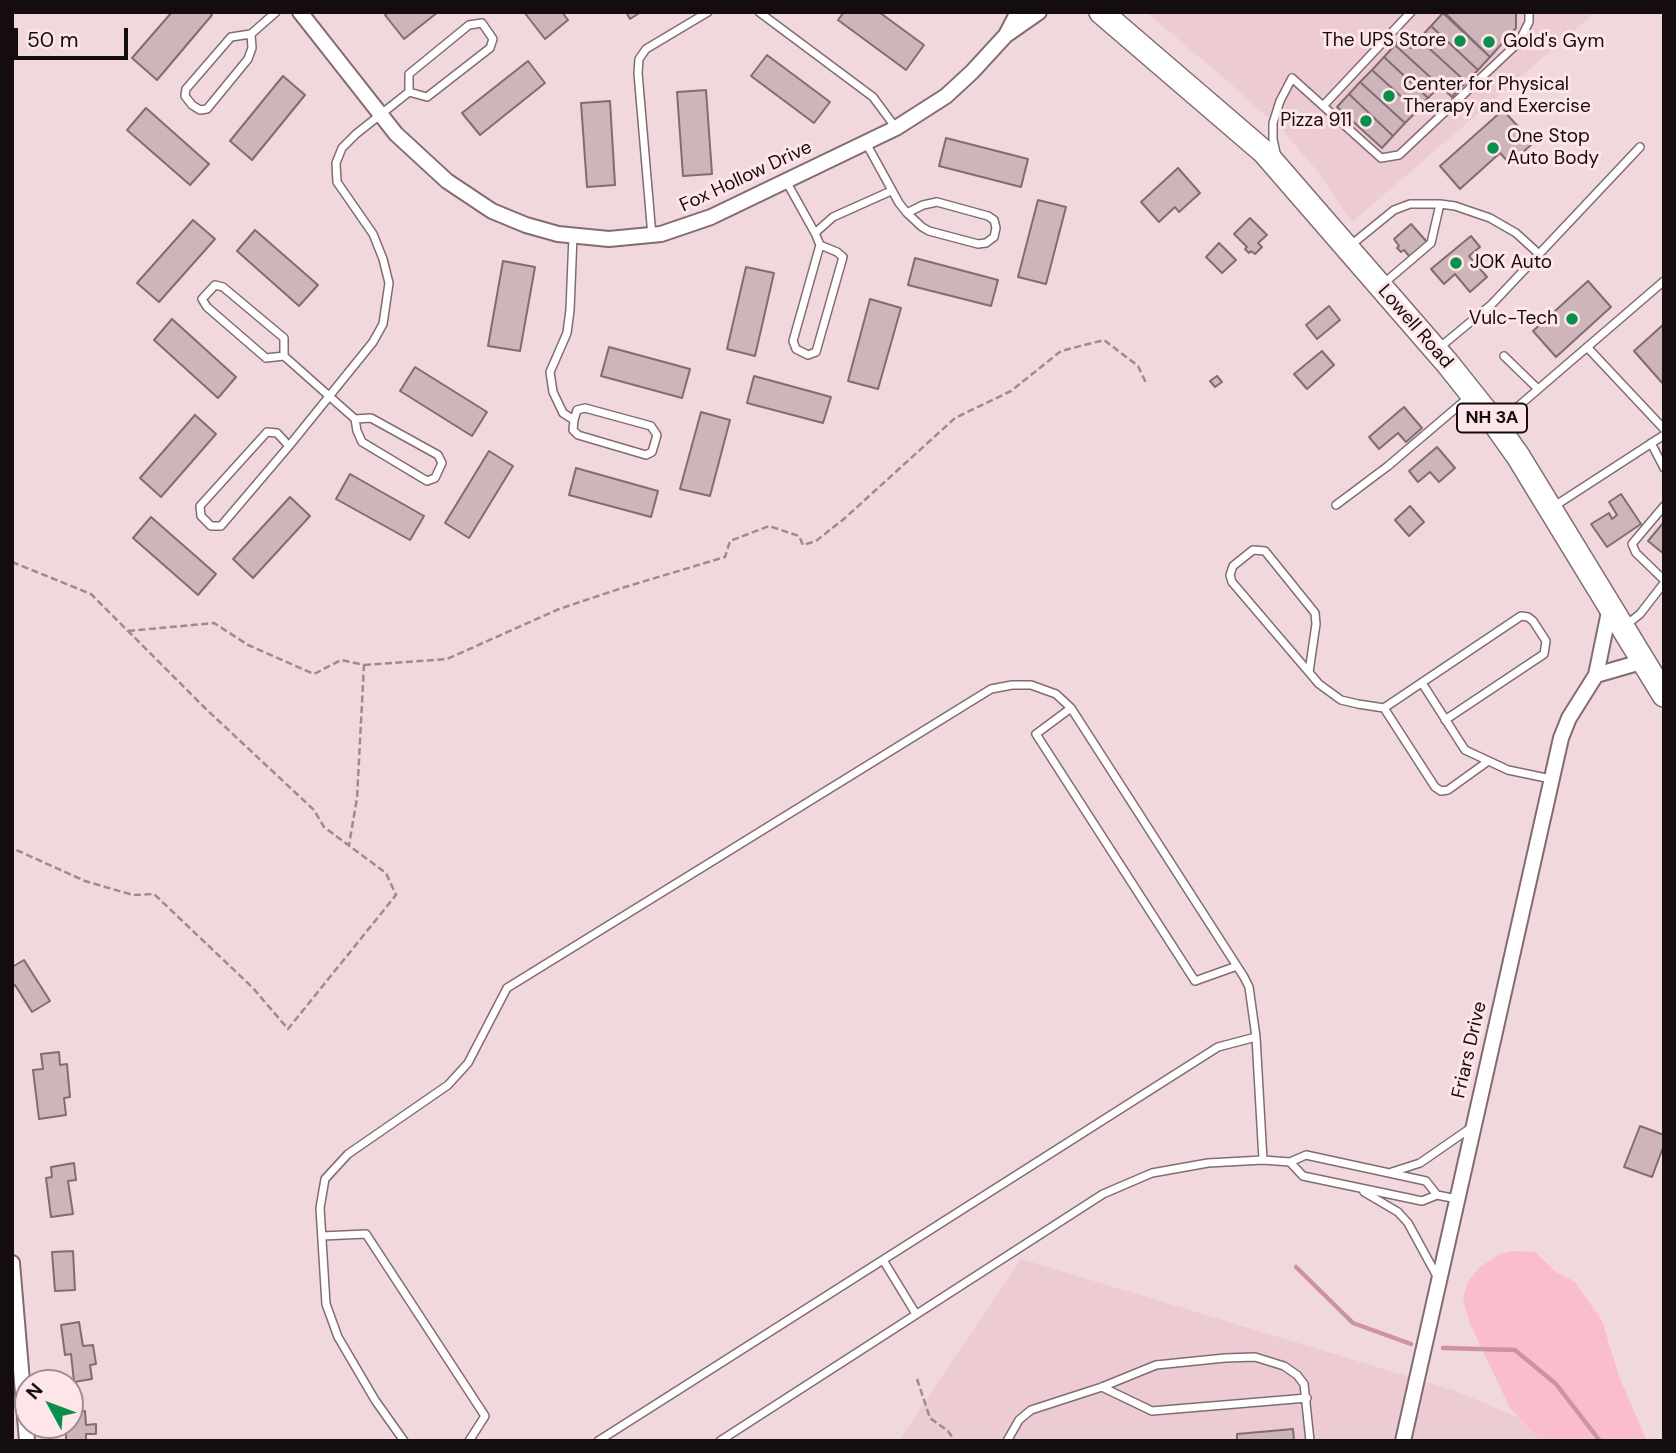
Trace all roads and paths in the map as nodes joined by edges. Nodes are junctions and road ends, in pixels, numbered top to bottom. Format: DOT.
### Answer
graph roads {
  1 [pos="276,12"];
  2 [pos="300,12"];
  3 [pos="708,12"];
  4 [pos="759,12"];
  5 [pos="1018,12"];
  6 [pos="1038,12"];
  7 [pos="1101,12"];
  8 [pos="1411,12"];
  9 [pos="1529,12"];
  10 [pos="250,34"];
  11 [pos="1006,36"];
  12 [pos="409,92"];
  13 [pos="1324,106"];
  14 [pos="380,115"];
  15 [pos="896,128"];
  16 [pos="866,142"];
  17 [pos="1640,148"];
  18 [pos="1282,171"];
  19 [pos="786,180"];
  20 [pos="891,191"];
  21 [pos="1440,204"];
  22 [pos="907,213"];
  23 [pos="815,233"];
  24 [pos="573,236"];
  25 [pos="652,236"];
  26 [pos="820,245"];
  27 [pos="1348,248"];
  28 [pos="1539,254"];
  29 [pos="1664,281"];
  30 [pos="1380,287"];
  31 [pos="1587,347"];
  32 [pos="1436,351"];
  33 [pos="284,356"];
  34 [pos="1504,356"];
  35 [pos="1146,383"];
  36 [pos="1538,389"];
  37 [pos="1472,395"];
  38 [pos="329,396"];
  39 [pos="355,419"];
  40 [pos="573,419"];
  41 [pos="1496,425"];
  42 [pos="1664,429"];
  43 [pos="1664,435"];
  44 [pos="1651,443"];
  45 [pos="289,446"];
  46 [pos="1664,468"];
  47 [pos="1336,505"];
  48 [pos="1664,506"];
  49 [pos="1550,509"];
  50 [pos="12,562"];
  51 [pos="1664,582"];
  52 [pos="1610,607"];
  53 [pos="1621,629"];
  54 [pos="128,631"];
  55 [pos="1641,662"];
  56 [pos="364,664"];
  57 [pos="1308,672"];
  58 [pos="1596,675"];
  59 [pos="1422,683"];
  60 [pos="1664,695"];
  61 [pos="1071,708"];
  62 [pos="1384,708"];
  63 [pos="1445,719"];
  64 [pos="1487,762"];
  65 [pos="1551,779"];
  66 [pos="349,846"];
  67 [pos="12,848"];
  68 [pos="1237,966"];
  69 [pos="1256,1037"];
  70 [pos="1473,1126"];
  71 [pos="1263,1160"];
  72 [pos="1290,1162"];
  73 [pos="1390,1172"];
  74 [pos="1354,1187"];
  75 [pos="1437,1195"];
  76 [pos="1457,1199"];
  77 [pos="321,1236"];
  78 [pos="883,1259"];
  79 [pos="12,1264"];
  80 [pos="1440,1280"];
  81 [pos="916,1314"];
  82 [pos="17,1369"];
  83 [pos="916,1379"];
  84 [pos="1102,1387"];
  85 [pos="1307,1398"];
  86 [pos="404,1441"];
  87 [pos="469,1441"];
  88 [pos="598,1441"];
  89 [pos="720,1441"];
  90 [pos="955,1441"];
  91 [pos="1007,1441"];
  92 [pos="1310,1441"];
  93 [pos="1403,1441"];
  1 -- 10 [label="lane"];
  2 -- 14 [label="street, Fox Hollow Drive"];
  3 -- 25 [label="lane"];
  4 -- 15 [label="lane"];
  5 -- 11 [label="street, Fox Hollow Drive"];
  6 -- 11 [label="street, Fox Hollow Drive"];
  7 -- 18 [label="main road, Lowell Road / NH 3A"];
  8 -- 13 [label="lane"];
  9 -- 13 [label="lane"];
  10 -- 10 [label="lane"];
  11 -- 15 [label="street, Fox Hollow Drive"];
  12 -- 12 [label="lane"];
  12 -- 14 [label="lane"];
  13 -- 18 [label="lane"];
  14 -- 24 [label="street, Fox Hollow Drive"];
  14 -- 38 [label="lane"];
  15 -- 16 [label="street, Fox Hollow Drive"];
  16 -- 19 [label="street, Fox Hollow Drive"];
  16 -- 20 [label="lane"];
  17 -- 28 [label="lane"];
  18 -- 27 [label="main road, Lowell Road / NH 3A"];
  19 -- 23 [label="lane"];
  19 -- 25 [label="street, Fox Hollow Drive"];
  20 -- 22 [label="lane"];
  20 -- 23 [label="lane"];
  21 -- 27 [label="lane"];
  21 -- 28 [label="lane"];
  21 -- 30 [label="lane"];
  22 -- 22 [label="lane"];
  23 -- 26 [label="lane"];
  24 -- 25 [label="street, Fox Hollow Drive"];
  24 -- 40 [label="lane"];
  26 -- 26 [label="lane"];
  27 -- 30 [label="main road, Lowell Road / NH 3A"];
  28 -- 32 [label="lane"];
  29 -- 31 [label="lane"];
  30 -- 32 [label="main road, Lowell Road / NH 3A"];
  31 -- 36 [label="lane"];
  31 -- 42 [label="lane"];
  32 -- 37 [label="main road, Lowell Road / NH 3A"];
  33 -- 33 [label="lane"];
  33 -- 38 [label="lane"];
  34 -- 36 [label="lane"];
  35 -- 56 [label="path"];
  36 -- 41 [label="lane"];
  37 -- 41 [label="main road, Lowell Road / NH 3A"];
  37 -- 47 [label="lane"];
  38 -- 39 [label="lane"];
  38 -- 45 [label="lane"];
  39 -- 39 [label="lane"];
  40 -- 40 [label="lane"];
  41 -- 49 [label="main road, Lowell Road / NH 3A"];
  43 -- 44 [label="lane"];
  44 -- 46 [label="lane"];
  44 -- 49 [label="lane"];
  45 -- 45 [label="lane"];
  48 -- 51 [label="lane"];
  49 -- 52 [label="main road, Lowell Road / NH 3A"];
  50 -- 54 [label="path"];
  51 -- 53 [label="lane"];
  52 -- 53 [label="main road, Lowell Road / NH 3A"];
  52 -- 58 [label="street, Friars Drive"];
  53 -- 55 [label="main road, Lowell Road / NH 3A"];
  54 -- 56 [label="path"];
  54 -- 66 [label="path"];
  55 -- 58 [label="street"];
  55 -- 60 [label="main road, Lowell Road / NH 3A"];
  56 -- 66 [label="path"];
  57 -- 57 [label="lane"];
  57 -- 62 [label="lane"];
  58 -- 65 [label="street, Friars Drive"];
  59 -- 62 [label="lane"];
  59 -- 63 [label="lane"];
  59 -- 63 [label="lane"];
  61 -- 68 [label="lane"];
  61 -- 68 [label="lane"];
  61 -- 77 [label="lane"];
  62 -- 64 [label="lane"];
  63 -- 64 [label="lane"];
  64 -- 65 [label="lane"];
  65 -- 70 [label="street, Friars Drive"];
  66 -- 67 [label="path"];
  68 -- 69 [label="lane"];
  69 -- 71 [label="lane"];
  69 -- 78 [label="lane"];
  70 -- 73 [label="lane"];
  70 -- 76 [label="street, Friars Drive"];
  71 -- 72 [label="lane"];
  71 -- 81 [label="lane"];
  72 -- 73 [label="lane"];
  72 -- 74 [label="lane"];
  73 -- 75 [label="lane"];
  74 -- 75 [label="lane"];
  74 -- 80 [label="lane"];
  75 -- 76 [label="lane"];
  76 -- 80 [label="street, Friars Drive"];
  77 -- 86 [label="lane"];
  77 -- 87 [label="lane"];
  78 -- 81 [label="lane"];
  78 -- 88 [label="lane"];
  79 -- 82 [label="street"];
  80 -- 93 [label="street, Friars Drive"];
  81 -- 89 [label="lane"];
  83 -- 90 [label="path"];
  84 -- 85 [label="lane"];
  84 -- 85 [label="lane"];
  84 -- 91 [label="lane"];
  85 -- 92 [label="lane"];
}
